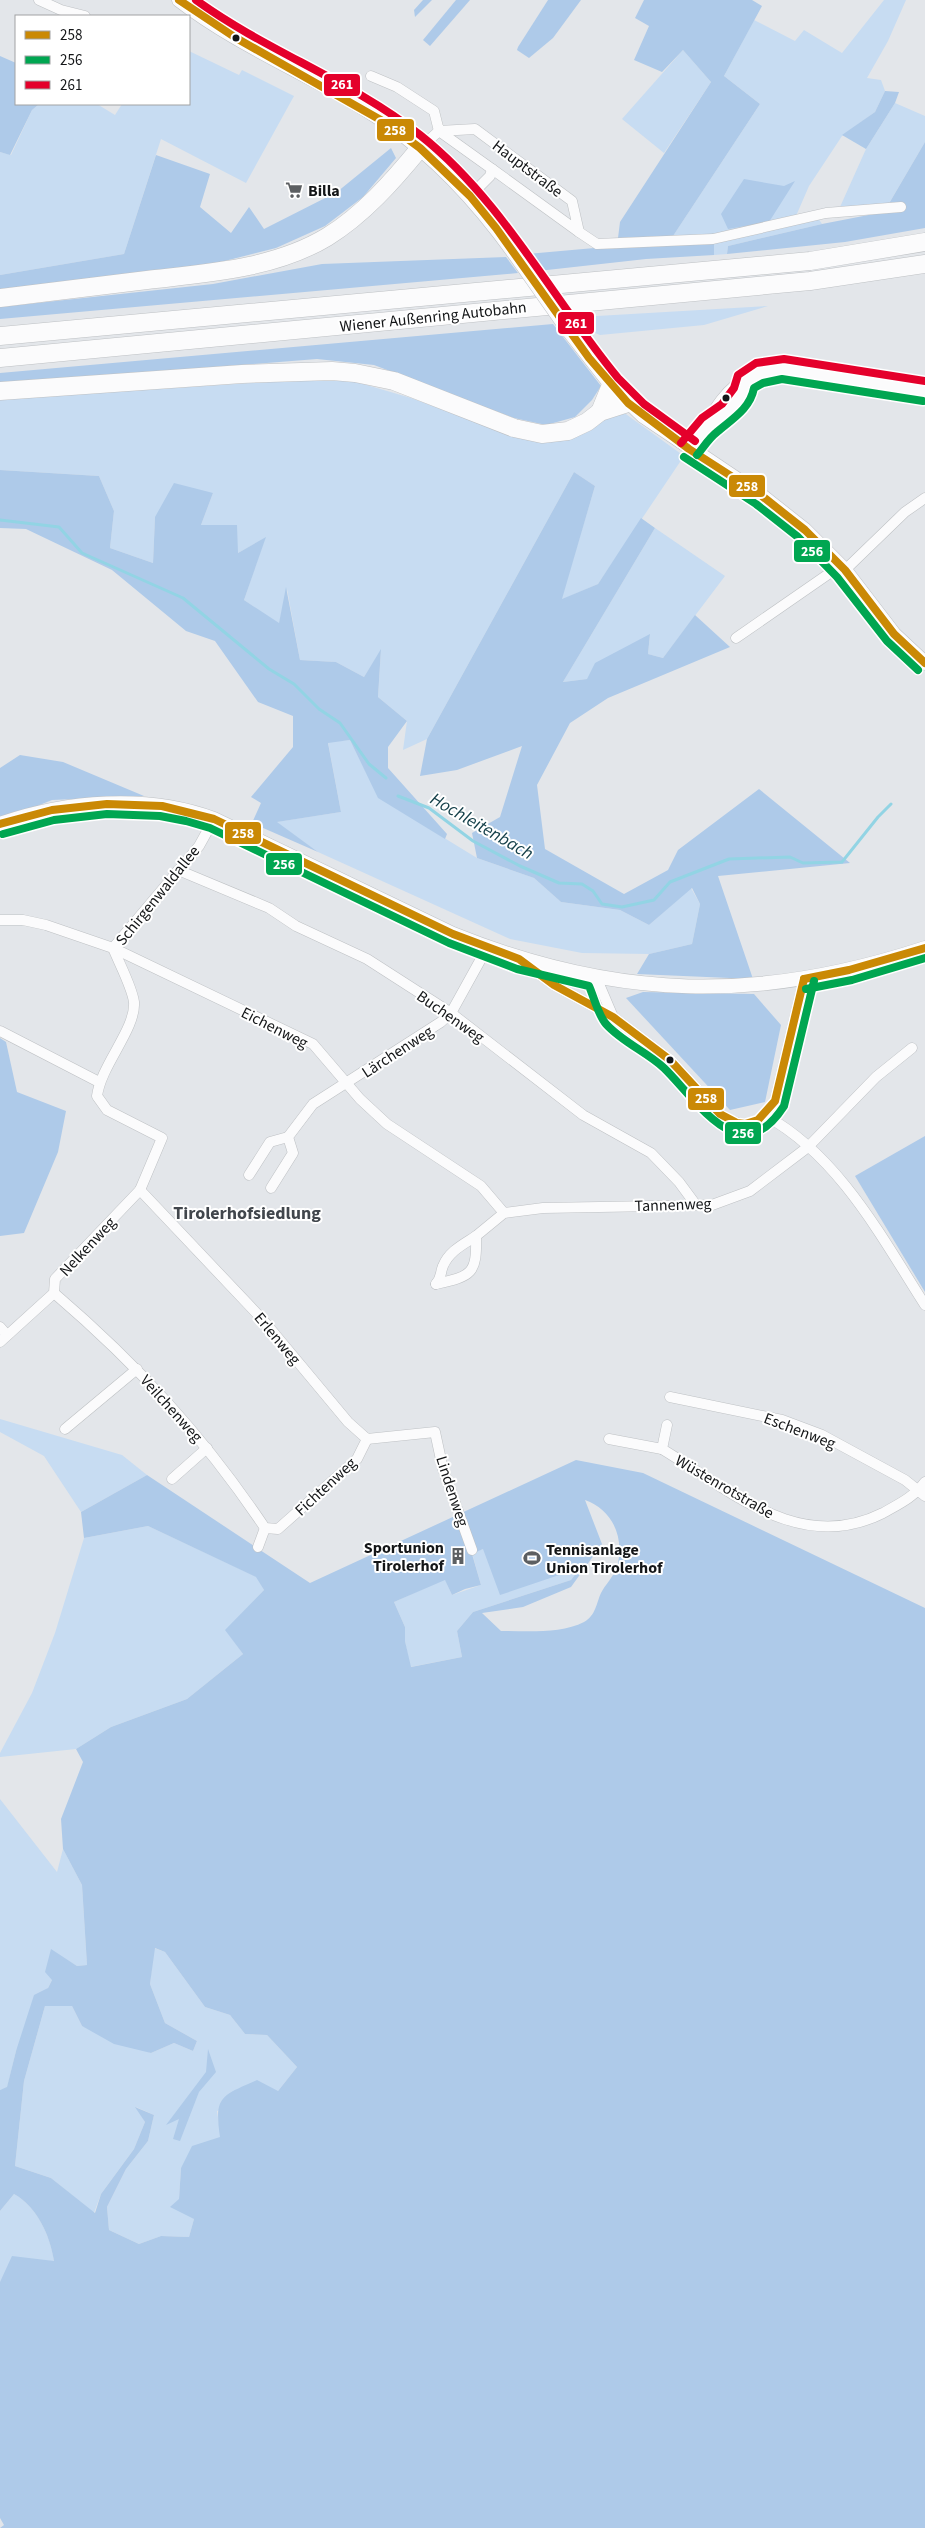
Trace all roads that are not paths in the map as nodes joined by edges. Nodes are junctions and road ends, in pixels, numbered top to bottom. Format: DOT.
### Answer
graph roads {
  1 [pos="39,0"];
  2 [pos="179,0"];
  3 [pos="191,14"];
  4 [pos="81,15"];
  5 [pos="371,76"];
  6 [pos="439,131"];
  7 [pos="420,148"];
  8 [pos="492,168"];
  9 [pos="470,196"];
  10 [pos="901,207"];
  11 [pos="579,232"];
  12 [pos="925,242"];
  13 [pos="925,264"];
  14 [pos="0,298"];
  15 [pos="0,336"];
  16 [pos="0,358"];
  17 [pos="611,385"];
  18 [pos="0,391"];
  19 [pos="925,391"];
  20 [pos="628,403"];
  21 [pos="600,412"];
  22 [pos="689,449"];
  23 [pos="925,498"];
  24 [pos="842,568"];
  25 [pos="736,638"];
  26 [pos="925,663"];
  27 [pos="214,819"];
  28 [pos="0,824"];
  29 [pos="178,870"];
  30 [pos="0,920"];
  31 [pos="113,948"];
  32 [pos="487,948"];
  33 [pos="925,948"];
  34 [pos="519,959"];
  35 [pos="596,977"];
  36 [pos="804,979"];
  37 [pos="450,1013"];
  38 [pos="613,1016"];
  39 [pos="0,1031"];
  40 [pos="912,1048"];
  41 [pos="99,1082"];
  42 [pos="348,1082"];
  43 [pos="766,1116"];
  44 [pos="288,1137"];
  45 [pos="808,1147"];
  46 [pos="249,1175"];
  47 [pos="271,1188"];
  48 [pos="140,1190"];
  49 [pos="696,1205"];
  50 [pos="504,1213"];
  51 [pos="476,1236"];
  52 [pos="54,1293"];
  53 [pos="925,1305"];
  54 [pos="0,1327"];
  55 [pos="4,1339"];
  56 [pos="137,1369"];
  57 [pos="670,1397"];
  58 [pos="667,1425"];
  59 [pos="65,1429"];
  60 [pos="367,1439"];
  61 [pos="609,1439"];
  62 [pos="207,1448"];
  63 [pos="662,1449"];
  64 [pos="172,1479"];
  65 [pos="923,1489"];
  66 [pos="265,1528"];
  67 [pos="258,1547"];
  68 [pos="472,1550"];
  1 -- 4 [label="street"];
  2 -- 3 [label="main road"];
  3 -- 7 [label="main road"];
  5 -- 6 [label="street"];
  6 -- 7 [label="street"];
  6 -- 8 [label="street, Hauptstraße"];
  6 -- 11 [label="street, Hauptstraße"];
  7 -- 9 [label="main road"];
  7 -- 14 [label="highway"];
  8 -- 9 [label="street"];
  8 -- 11 [label="street, Hauptstraße"];
  9 -- 17 [label="main road, bridge"];
  10 -- 11 [label="street"];
  12 -- 15 [label="highway, Wiener Außenring Autobahn"];
  13 -- 16 [label="highway, Wiener Außenring Autobahn"];
  17 -- 20 [label="main road"];
  17 -- 21 [label="highway"];
  18 -- 21 [label="highway"];
  19 -- 22 [label="main road"];
  20 -- 21 [label="highway"];
  20 -- 22 [label="main road"];
  22 -- 24 [label="main road"];
  23 -- 24 [label="street"];
  24 -- 25 [label="street"];
  24 -- 26 [label="main road"];
  27 -- 28 [label="main road"];
  27 -- 29 [label="street, Schirgenwaldallee"];
  27 -- 32 [label="main road"];
  29 -- 31 [label="street, Schirgenwaldallee"];
  29 -- 37 [label="street, Buchenweg"];
  30 -- 31 [label="street, Eichenweg"];
  31 -- 41 [label="street, Schirgenwaldallee"];
  31 -- 42 [label="street, Eichenweg"];
  32 -- 34 [label="main road"];
  32 -- 37 [label="street, Lärchenweg"];
  33 -- 36 [label="main road"];
  34 -- 35 [label="main road"];
  34 -- 38 [label="street"];
  35 -- 36 [label="main road"];
  35 -- 38 [label="street"];
  36 -- 43 [label="street"];
  37 -- 42 [label="street, Lärchenweg"];
  37 -- 49 [label="street, Buchenweg"];
  38 -- 43 [label="street"];
  39 -- 41 [label="street"];
  40 -- 45 [label="street, Tannenweg"];
  41 -- 48 [label="street, Nelkenweg"];
  42 -- 44 [label="street, Lärchenweg"];
  42 -- 50 [label="street, Eichenweg"];
  43 -- 45 [label="street"];
  44 -- 46 [label="street, Lärchenweg"];
  44 -- 47 [label="street"];
  45 -- 49 [label="street, Tannenweg"];
  45 -- 53 [label="street"];
  48 -- 52 [label="street, Nelkenweg"];
  48 -- 60 [label="street, Erlenweg"];
  49 -- 50 [label="street, Tannenweg"];
  50 -- 51 [label="street"];
  51 -- 51 [label="street"];
  52 -- 55 [label="street, Nelkenweg"];
  52 -- 56 [label="street, Veilchenweg"];
  54 -- 55 [label="street"];
  56 -- 59 [label="street"];
  56 -- 62 [label="street, Veilchenweg"];
  57 -- 65 [label="street, Eschenweg"];
  58 -- 63 [label="street, Wüstenrotstraße"];
  60 -- 66 [label="street, Fichtenweg"];
  60 -- 68 [label="street, Lindenweg"];
  61 -- 63 [label="street, Wüstenrotstraße"];
  62 -- 64 [label="street"];
  62 -- 66 [label="street, Veilchenweg"];
  63 -- 65 [label="street, Wüstenrotstraße"];
  66 -- 67 [label="street"];
}
